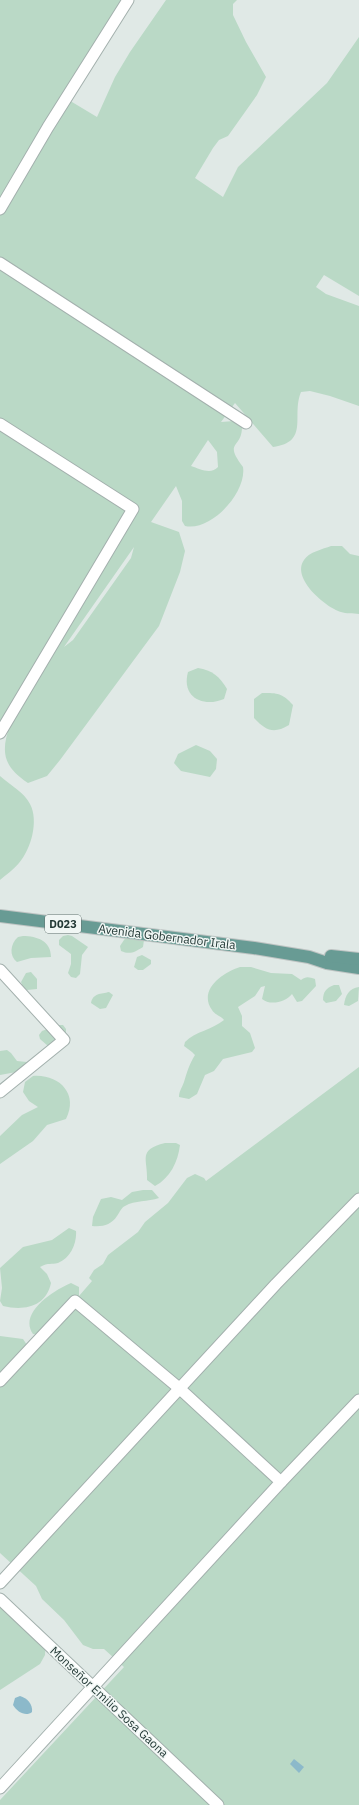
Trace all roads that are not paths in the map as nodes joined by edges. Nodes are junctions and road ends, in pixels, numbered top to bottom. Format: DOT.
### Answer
graph roads {
  1 [pos="128,0"];
  2 [pos="0,209"];
  3 [pos="0,263"];
  4 [pos="246,423"];
  5 [pos="0,424"];
  6 [pos="0,732"];
  7 [pos="0,916"];
  8 [pos="309,957"];
  9 [pos="359,959"];
  10 [pos="359,968"];
  11 [pos="0,970"];
  12 [pos="0,1092"];
  13 [pos="359,1199"];
  14 [pos="0,1381"];
  15 [pos="179,1388"];
  16 [pos="359,1400"];
  17 [pos="281,1482"];
  18 [pos="0,1583"];
  19 [pos="0,1599"];
  20 [pos="94,1686"];
  21 [pos="0,1788"];
  22 [pos="218,1805"];
  1 -- 2 [label="street"];
  3 -- 4 [label="street"];
  5 -- 6 [label="street"];
  7 -- 8 [label="main road, Avenida Gobernador Irala / D023"];
  8 -- 9 [label="main road, Avenida Gobernador Irala / D023"];
  8 -- 10 [label="main road, Avenida Gobernador Irala / D023"];
  11 -- 12 [label="street"];
  13 -- 15 [label="street"];
  14 -- 15 [label="street"];
  15 -- 17 [label="street"];
  15 -- 18 [label="street"];
  16 -- 17 [label="street"];
  17 -- 20 [label="street"];
  19 -- 20 [label="street, Monseñor Emilio Sosa Gaona"];
  20 -- 21 [label="street"];
  20 -- 22 [label="street, Monseñor Emilio Sosa Gaona"];
}
